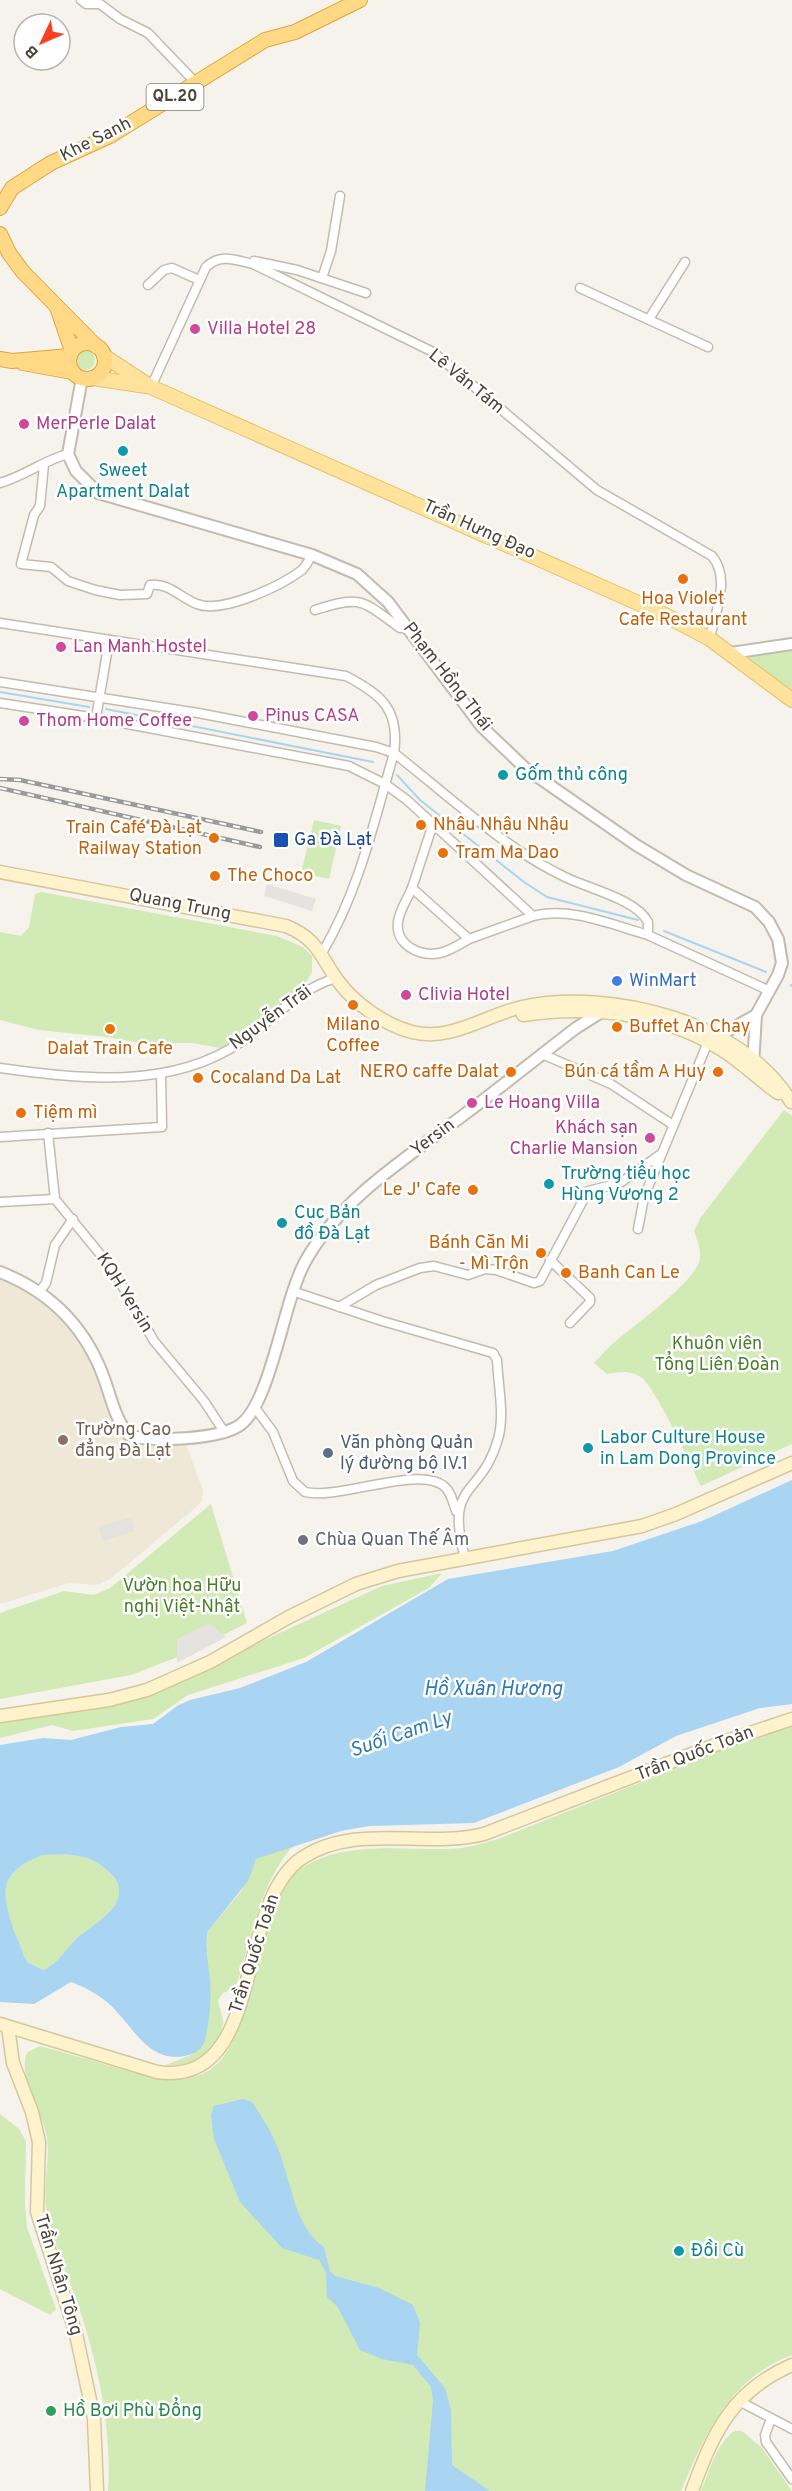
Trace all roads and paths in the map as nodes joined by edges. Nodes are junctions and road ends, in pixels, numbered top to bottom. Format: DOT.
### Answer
graph roads {
  1 [pos="81,0"];
  2 [pos="340,0"];
  3 [pos="360,0"];
  4 [pos="334,16"];
  5 [pos="196,83"];
  6 [pos="340,196"];
  7 [pos="0,208"];
  8 [pos="0,234"];
  9 [pos="235,259"];
  10 [pos="685,262"];
  11 [pos="322,278"];
  12 [pos="199,279"];
  13 [pos="148,285"];
  14 [pos="580,288"];
  15 [pos="366,293"];
  16 [pos="56,303"];
  17 [pos="649,319"];
  18 [pos="708,347"];
  19 [pos="101,351"];
  20 [pos="71,353"];
  21 [pos="6,360"];
  22 [pos="82,376"];
  23 [pos="151,387"];
  24 [pos="68,454"];
  25 [pos="44,464"];
  26 [pos="0,483"];
  27 [pos="312,555"];
  28 [pos="315,610"];
  29 [pos="0,623"];
  30 [pos="408,627"];
  31 [pos="710,639"];
  32 [pos="109,641"];
  33 [pos="792,644"];
  34 [pos="731,653"];
  35 [pos="0,682"];
  36 [pos="100,699"];
  37 [pos="792,700"];
  38 [pos="0,703"];
  39 [pos="96,718"];
  40 [pos="394,753"];
  41 [pos="385,784"];
  42 [pos="433,824"];
  43 [pos="0,872"];
  44 [pos="412,888"];
  45 [pos="532,916"];
  46 [pos="648,935"];
  47 [pos="469,939"];
  48 [pos="322,953"];
  49 [pos="336,978"];
  50 [pos="770,991"];
  51 [pos="623,1006"];
  52 [pos="601,1012"];
  53 [pos="756,1015"];
  54 [pos="490,1020"];
  55 [pos="712,1039"];
  56 [pos="542,1054"];
  57 [pos="753,1066"];
  58 [pos="0,1068"];
  59 [pos="161,1075"];
  60 [pos="792,1102"];
  61 [pos="673,1125"];
  62 [pos="48,1133"];
  63 [pos="0,1137"];
  64 [pos="661,1154"];
  65 [pos="56,1199"];
  66 [pos="0,1202"];
  67 [pos="73,1219"];
  68 [pos="639,1229"];
  69 [pos="550,1260"];
  70 [pos="0,1272"];
  71 [pos="40,1291"];
  72 [pos="292,1291"];
  73 [pos="339,1307"];
  74 [pos="570,1323"];
  75 [pos="256,1409"];
  76 [pos="225,1433"];
  77 [pos="792,1463"];
  78 [pos="457,1514"];
  79 [pos="465,1558"];
  80 [pos="0,1716"];
  81 [pos="792,1719"];
  82 [pos="4,2025"];
  83 [pos="792,2365"];
  84 [pos="739,2401"];
  85 [pos="771,2419"];
  86 [pos="792,2429"];
  87 [pos="792,2479"];
  88 [pos="97,2491"];
  89 [pos="692,2491"];
  1 -- 5 [label="street"];
  2 -- 4 [label="street"];
  3 -- 4 [label="highway, Khe Sanh / QL.20"];
  4 -- 5 [label="highway, Khe Sanh / QL.20"];
  5 -- 7 [label="highway, Khe Sanh / QL.20"];
  6 -- 11 [label="street"];
  8 -- 16 [label="highway"];
  9 -- 11 [label="street"];
  9 -- 12 [label="street"];
  9 -- 31 [label="street, Lê Văn Tám"];
  10 -- 17 [label="street"];
  11 -- 15 [label="street"];
  12 -- 13 [label="street"];
  12 -- 23 [label="street"];
  14 -- 17 [label="street"];
  16 -- 19 [label="highway"];
  16 -- 20 [label="highway"];
  17 -- 18 [label="street"];
  19 -- 20 [label="highway"];
  19 -- 22 [label="highway"];
  19 -- 23 [label="main road, Trần Hưng Đạo"];
  20 -- 21 [label="highway"];
  20 -- 22 [label="highway"];
  21 -- 22 [label="highway"];
  22 -- 23 [label="main road, Trần Hưng Đạo"];
  22 -- 24 [label="street"];
  23 -- 31 [label="main road, Trần Hưng Đạo"];
  24 -- 25 [label="street"];
  24 -- 27 [label="street, Phạm Hồng Thái"];
  25 -- 26 [label="street"];
  25 -- 27 [label="street"];
  27 -- 30 [label="street, Phạm Hồng Thái"];
  28 -- 30 [label="street"];
  29 -- 32 [label="street"];
  30 -- 50 [label="street, Phạm Hồng Thái"];
  31 -- 34 [label="main road, Trần Hưng Đạo"];
  32 -- 36 [label="street"];
  32 -- 40 [label="street"];
  33 -- 34 [label="street"];
  34 -- 37 [label="main road, Trần Hưng Đạo"];
  35 -- 36 [label="street"];
  36 -- 39 [label="street"];
  36 -- 40 [label="street"];
  38 -- 39 [label="street"];
  39 -- 41 [label="street"];
  40 -- 41 [label="street"];
  40 -- 46 [label="street"];
  41 -- 42 [label="street"];
  41 -- 48 [label="street"];
  42 -- 44 [label="street"];
  42 -- 45 [label="street"];
  43 -- 48 [label="main road, Quang Trung"];
  44 -- 47 [label="street"];
  44 -- 47 [label="street"];
  45 -- 46 [label="street"];
  45 -- 47 [label="street"];
  46 -- 50 [label="street"];
  48 -- 49 [label="main road, Quang Trung"];
  49 -- 54 [label="main road"];
  49 -- 59 [label="street, Nguyễn Trãi"];
  50 -- 53 [label="street, Phạm Hồng Thái"];
  51 -- 52 [label="street, Yersin"];
  51 -- 54 [label="main road"];
  51 -- 55 [label="main road, Yersin"];
  52 -- 54 [label="main road"];
  52 -- 55 [label="main road, Yersin"];
  52 -- 56 [label="street, Yersin"];
  53 -- 55 [label="street"];
  53 -- 57 [label="street"];
  55 -- 57 [label="main road, Yersin"];
  55 -- 61 [label="street"];
  56 -- 61 [label="street"];
  56 -- 72 [label="street, Yersin"];
  57 -- 60 [label="main road, Yersin"];
  58 -- 59 [label="street, Nguyễn Trãi"];
  59 -- 62 [label="street"];
  61 -- 64 [label="street"];
  62 -- 63 [label="street"];
  62 -- 65 [label="street"];
  64 -- 68 [label="street"];
  64 -- 69 [label="street"];
  65 -- 66 [label="street"];
  65 -- 67 [label="street, KQH Yersin"];
  67 -- 71 [label="street"];
  67 -- 76 [label="street, KQH Yersin"];
  69 -- 73 [label="street"];
  69 -- 74 [label="street"];
  70 -- 71 [label="street"];
  71 -- 76 [label="street"];
  72 -- 73 [label="street"];
  72 -- 75 [label="street, Yersin"];
  73 -- 78 [label="street"];
  75 -- 76 [label="street"];
  75 -- 78 [label="street"];
  77 -- 79 [label="main road"];
  78 -- 79 [label="street"];
  79 -- 80 [label="main road"];
  81 -- 82 [label="main road, Trần Quốc Toản"];
  82 -- 88 [label="main road, Trần Nhân Tông"];
  83 -- 84 [label="main road"];
  84 -- 85 [label="street"];
  84 -- 89 [label="main road"];
  85 -- 86 [label="street"];
  85 -- 87 [label="street"];
}
